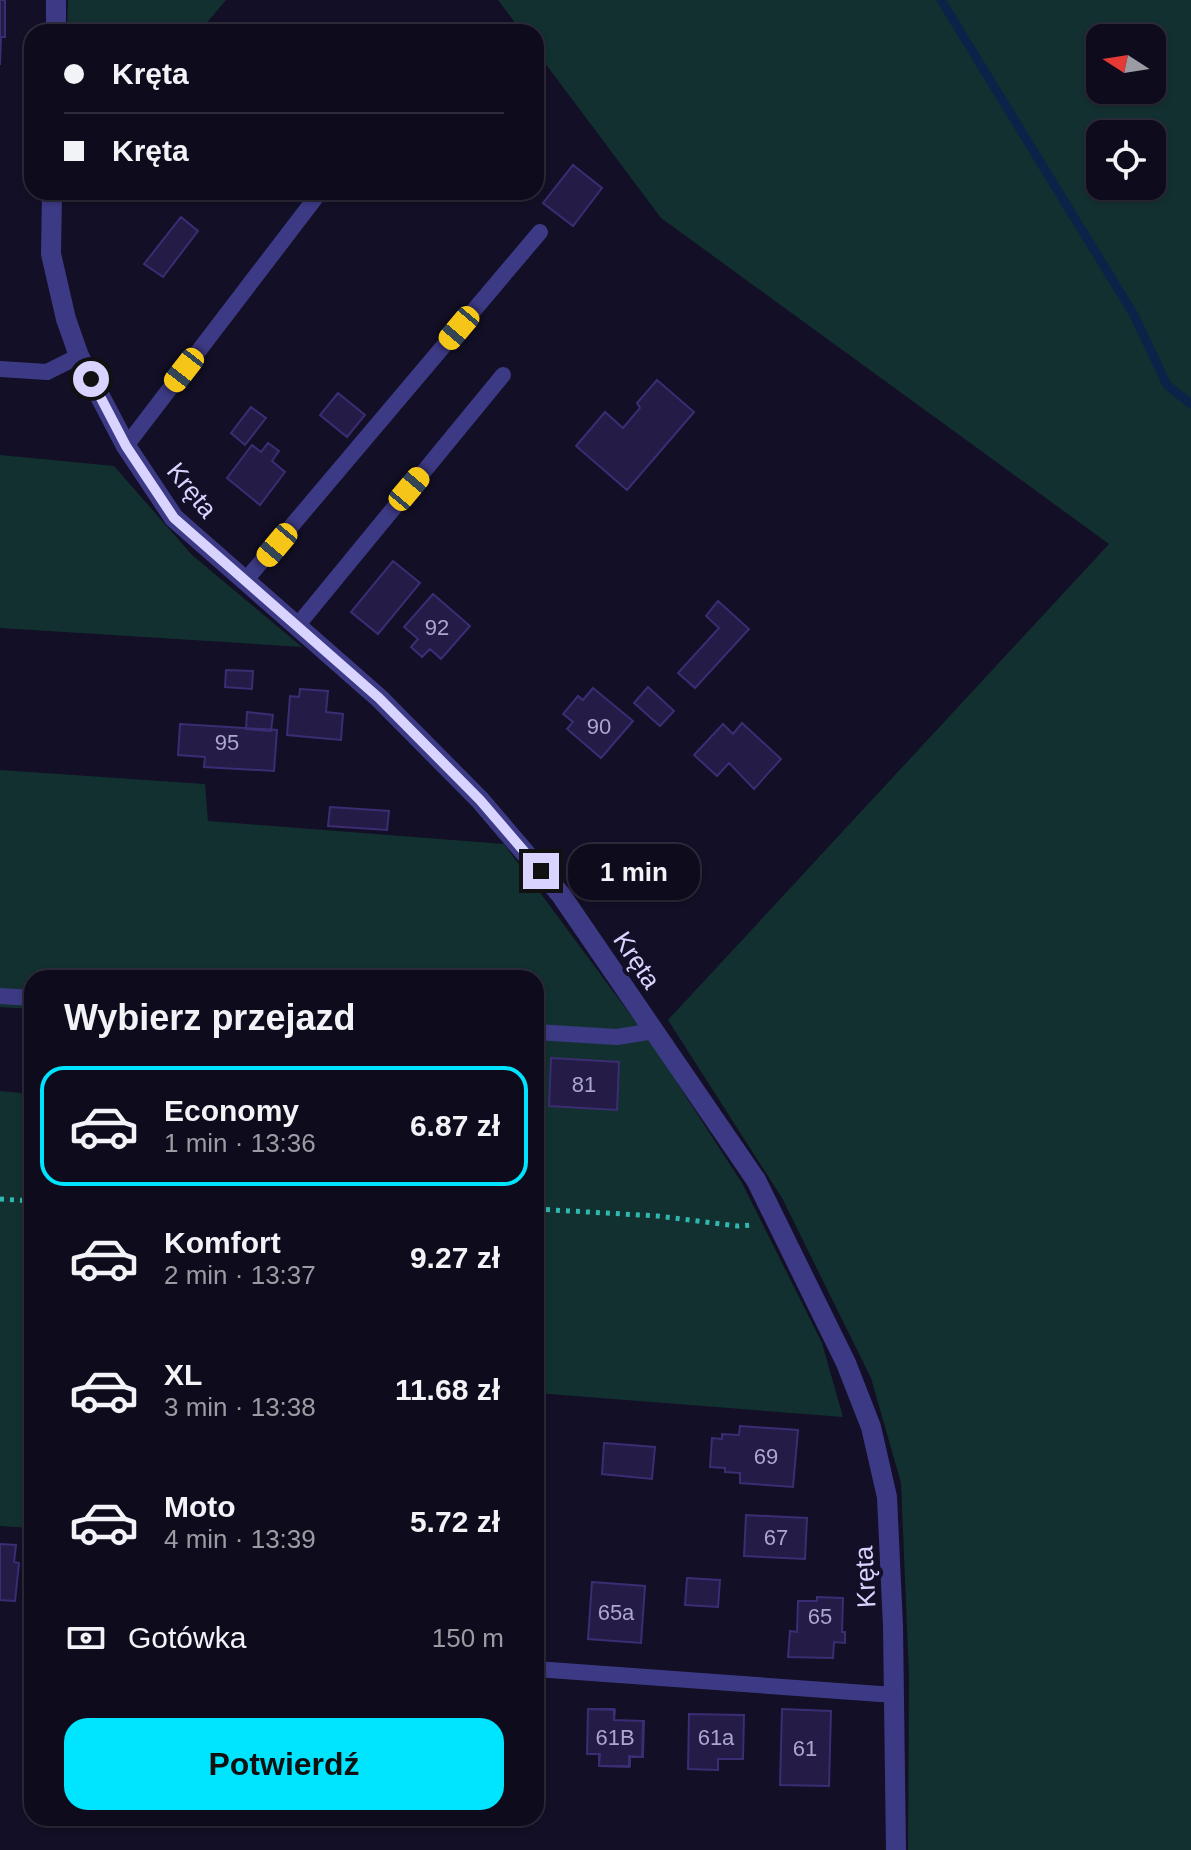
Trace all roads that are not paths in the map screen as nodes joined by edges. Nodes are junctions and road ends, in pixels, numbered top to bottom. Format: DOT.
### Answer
graph roads {
  1 [pos="56,0"];
  2 [pos="56,24"];
  3 [pos="52,200"];
  4 [pos="314,200"];
  5 [pos="540,232"];
  6 [pos="79,356"];
  7 [pos="0,369"];
  8 [pos="503,375"];
  9 [pos="126,446"];
  10 [pos="245,581"];
  11 [pos="297,626"];
  12 [pos="0,996"];
  13 [pos="24,998"];
  14 [pos="654,1031"];
  15 [pos="544,1032"];
  16 [pos="544,1670"];
  17 [pos="894,1695"];
  18 [pos="896,1850"];
  1 -- 2 [label="street"];
  3 -- 6 [label="street, Kręta"];
  4 -- 9 [label="lane"];
  5 -- 10 [label="lane"];
  6 -- 7 [label="lane"];
  6 -- 9 [label="street, Kręta"];
  8 -- 11 [label="lane"];
  9 -- 10 [label="street, Kręta"];
  10 -- 11 [label="street, Kręta"];
  11 -- 14 [label="street, Kręta"];
  12 -- 13 [label="lane"];
  14 -- 15 [label="lane"];
  14 -- 17 [label="street, Kręta"];
  16 -- 17 [label="lane"];
  17 -- 18 [label="street, Kręta"];
}
